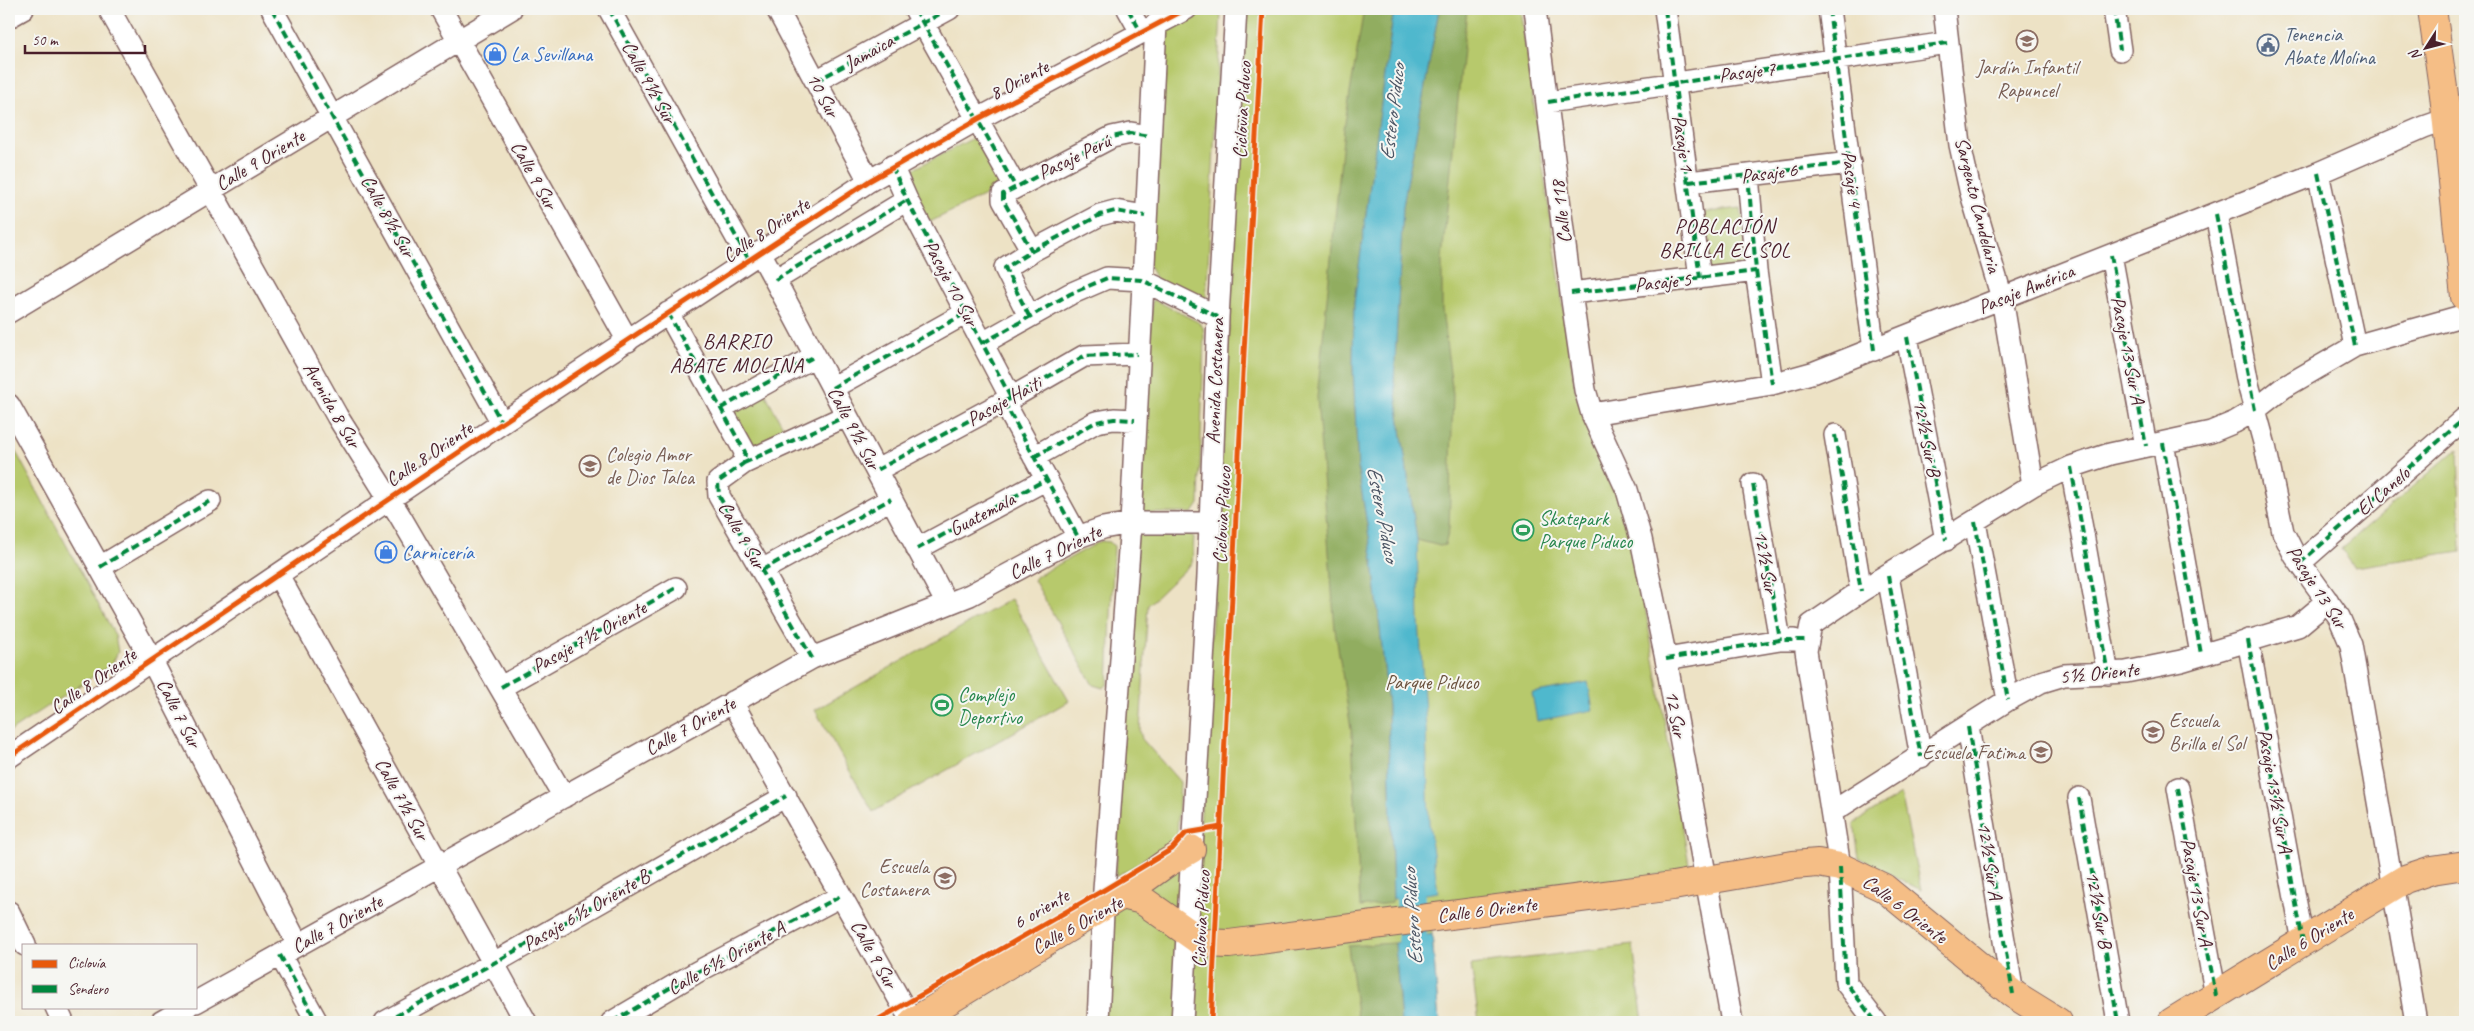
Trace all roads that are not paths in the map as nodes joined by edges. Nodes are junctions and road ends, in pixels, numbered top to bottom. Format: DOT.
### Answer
graph roads {
  1 [pos="23,9"];
  2 [pos="109,9"];
  3 [pos="272,9"];
  4 [pos="441,9"];
  5 [pos="511,9"];
  6 [pos="609,9"];
  7 [pos="777,9"];
  8 [pos="949,9"];
  9 [pos="1128,9"];
  10 [pos="1186,9"];
  11 [pos="1236,9"];
  12 [pos="1535,9"];
  13 [pos="1665,9"];
  14 [pos="1829,9"];
  15 [pos="1944,9"];
  16 [pos="2114,9"];
  17 [pos="2432,9"];
  18 [pos="919,16"];
  19 [pos="9,17"];
  20 [pos="1148,28"];
  21 [pos="458,40"];
  22 [pos="1947,43"];
  23 [pos="2120,50"];
  24 [pos="1836,61"];
  25 [pos="816,81"];
  26 [pos="1673,82"];
  27 [pos="1548,102"];
  28 [pos="333,117"];
  29 [pos="2456,118"];
  30 [pos="978,119"];
  31 [pos="1150,136"];
  32 [pos="1850,163"];
  33 [pos="892,166"];
  34 [pos="2318,173"];
  35 [pos="1748,175"];
  36 [pos="868,181"];
  37 [pos="1689,182"];
  38 [pos="212,189"];
  39 [pos="1009,190"];
  40 [pos="907,200"];
  41 [pos="2216,214"];
  42 [pos="1145,216"];
  43 [pos="1032,251"];
  44 [pos="2111,255"];
  45 [pos="754,256"];
  46 [pos="1756,271"];
  47 [pos="1700,278"];
  48 [pos="775,280"];
  49 [pos="1142,280"];
  50 [pos="1570,292"];
  51 [pos="2465,297"];
  52 [pos="2002,298"];
  53 [pos="9,312"];
  54 [pos="668,313"];
  55 [pos="966,313"];
  56 [pos="2465,315"];
  57 [pos="1029,316"];
  58 [pos="1218,317"];
  59 [pos="1907,336"];
  60 [pos="628,340"];
  61 [pos="983,343"];
  62 [pos="2355,346"];
  63 [pos="1874,350"];
  64 [pos="1138,354"];
  65 [pos="815,356"];
  66 [pos="1772,384"];
  67 [pos="832,388"];
  68 [pos="1007,400"];
  69 [pos="9,405"];
  70 [pos="722,408"];
  71 [pos="2254,410"];
  72 [pos="1592,414"];
  73 [pos="846,416"];
  74 [pos="2465,418"];
  75 [pos="1135,420"];
  76 [pos="502,423"];
  77 [pos="1835,436"];
  78 [pos="2154,445"];
  79 [pos="1034,457"];
  80 [pos="744,463"];
  81 [pos="2071,467"];
  82 [pos="877,470"];
  83 [pos="1047,480"];
  84 [pos="1753,484"];
  85 [pos="2033,485"];
  86 [pos="891,499"];
  87 [pos="389,500"];
  88 [pos="210,501"];
  89 [pos="1975,522"];
  90 [pos="1130,523"];
  91 [pos="1210,523"];
  92 [pos="1078,537"];
  93 [pos="1946,540"];
  94 [pos="917,548"];
  95 [pos="2300,563"];
  96 [pos="100,568"];
  97 [pos="762,570"];
  98 [pos="278,575"];
  99 [pos="1888,576"];
  100 [pos="676,588"];
  101 [pos="1861,591"];
  102 [pos="2328,601"];
  103 [pos="947,604"];
  104 [pos="1780,640"];
  105 [pos="1806,640"];
  106 [pos="2248,640"];
  107 [pos="2201,654"];
  108 [pos="812,658"];
  109 [pos="151,659"];
  110 [pos="1666,659"];
  111 [pos="2108,674"];
  112 [pos="501,687"];
  113 [pos="2008,700"];
  114 [pos="732,702"];
  115 [pos="1968,727"];
  116 [pos="9,757"];
  117 [pos="1921,757"];
  118 [pos="2178,788"];
  119 [pos="786,796"];
  120 [pos="564,797"];
  121 [pos="2080,798"];
  122 [pos="1832,812"];
  123 [pos="1191,849"];
  124 [pos="2465,865"];
  125 [pos="439,867"];
  126 [pos="1840,867"];
  127 [pos="1706,880"];
  128 [pos="2393,886"];
  129 [pos="841,896"];
  130 [pos="1113,900"];
  131 [pos="9,912"];
  132 [pos="1187,934"];
  133 [pos="2303,942"];
  134 [pos="25,944"];
  135 [pos="289,950"];
  136 [pos="492,964"];
  137 [pos="2013,994"];
  138 [pos="2216,996"];
  139 [pos="198,1001"];
  140 [pos="56,1008"];
  141 [pos="186,1008"];
  142 [pos="1870,1020"];
  143 [pos="63,1022"];
  144 [pos="161,1022"];
  145 [pos="317,1022"];
  146 [pos="386,1022"];
  147 [pos="526,1022"];
  148 [pos="612,1022"];
  149 [pos="913,1022"];
  150 [pos="1098,1022"];
  151 [pos="1182,1022"];
  152 [pos="1732,1022"];
  153 [pos="2058,1022"];
  154 [pos="2118,1022"];
  155 [pos="2173,1022"];
  156 [pos="2416,1022"];
  1 -- 19 [label="street"];
  2 -- 38 [label="street, Avenida 8 Sur"];
  3 -- 28 [label="street, Calle 8½ Sur"];
  4 -- 21 [label="street, Calle 9 Sur"];
  5 -- 21 [label="street, Calle 9 Oriente"];
  6 -- 45 [label="street, Calle 9½ Sur"];
  7 -- 25 [label="street, 10 Sur"];
  8 -- 18 [label="street, Jamaica"];
  9 -- 20 [label="street"];
  10 -- 20 [label="street, 8 Oriente"];
  11 -- 58 [label="street, Avenida Costanera"];
  12 -- 27 [label="street, Calle 118"];
  13 -- 26 [label="street, Pasaje 1"];
  14 -- 24 [label="street, Pasaje 4"];
  15 -- 22 [label="street, Sargento Candelaria"];
  16 -- 23 [label="street"];
  17 -- 29 [label="main road"];
  18 -- 25 [label="street, Jamaica"];
  18 -- 30 [label="street"];
  20 -- 30 [label="street, 8 Oriente"];
  20 -- 31 [label="street"];
  21 -- 28 [label="street, Calle 9 Oriente"];
  21 -- 60 [label="street, Calle 9 Sur"];
  22 -- 24 [label="street, Pasaje 7"];
  22 -- 52 [label="street, Sargento Candelaria"];
  24 -- 26 [label="street, Pasaje 7"];
  24 -- 32 [label="street, Pasaje 4"];
  25 -- 36 [label="street, 10 Sur"];
  26 -- 27 [label="street, Pasaje 7"];
  26 -- 37 [label="street, Pasaje 1"];
  27 -- 50 [label="street, Calle 118"];
  28 -- 38 [label="street, Calle 9 Oriente"];
  28 -- 76 [label="street, Calle 8½ Sur"];
  29 -- 34 [label="street, Pasaje América"];
  29 -- 51 [label="main road"];
  30 -- 33 [label="street, 8 Oriente"];
  30 -- 39 [label="street"];
  31 -- 39 [label="street, Pasaje Perú"];
  31 -- 42 [label="street"];
  32 -- 35 [label="street, Pasaje 6"];
  32 -- 63 [label="street, Pasaje 4"];
  33 -- 36 [label="street, 8 Oriente"];
  33 -- 40 [label="street, Pasaje 10 Sur"];
  34 -- 41 [label="street, Pasaje América"];
  34 -- 62 [label="street"];
  35 -- 37 [label="street, Pasaje 6"];
  35 -- 46 [label="street"];
  36 -- 45 [label="street, Calle 8 Oriente"];
  37 -- 47 [label="street, Pasaje 1"];
  38 -- 53 [label="street, Calle 9 Oriente"];
  38 -- 87 [label="street, Avenida 8 Sur"];
  39 -- 43 [label="street"];
  40 -- 48 [label="street"];
  40 -- 55 [label="street, Pasaje 10 Sur"];
  41 -- 44 [label="street, Pasaje América"];
  41 -- 71 [label="street, Pasaje 13 Sur"];
  42 -- 43 [label="street"];
  42 -- 49 [label="street"];
  43 -- 57 [label="street"];
  44 -- 52 [label="street, Pasaje América"];
  44 -- 78 [label="street, Pasaje 13 Sur A"];
  45 -- 48 [label="street, Calle 9½ Sur"];
  45 -- 54 [label="street, Calle 8 Oriente"];
  46 -- 47 [label="street, Pasaje 5"];
  46 -- 66 [label="street"];
  47 -- 50 [label="street, Pasaje 5"];
  48 -- 65 [label="street, Calle 9½ Sur"];
  49 -- 57 [label="street"];
  49 -- 58 [label="street"];
  49 -- 64 [label="street"];
  50 -- 72 [label="street, Calle 118"];
  52 -- 59 [label="street, Pasaje América"];
  52 -- 85 [label="street, Sargento Candelaria"];
  54 -- 60 [label="street, Calle 8 Oriente"];
  54 -- 70 [label="street"];
  55 -- 61 [label="street, Pasaje 10 Sur"];
  55 -- 67 [label="street"];
  56 -- 62 [label="street"];
  57 -- 61 [label="street"];
  58 -- 91 [label="street, Avenida Costanera"];
  59 -- 63 [label="street, Pasaje América"];
  59 -- 93 [label="street, 12½ Sur B"];
  60 -- 76 [label="street, Calle 8 Oriente"];
  61 -- 68 [label="street, Pasaje 10 Sur"];
  62 -- 71 [label="street"];
  63 -- 66 [label="street, Pasaje América"];
  64 -- 68 [label="street, Pasaje Haiti"];
  64 -- 75 [label="street"];
  65 -- 67 [label="street, Calle 9½ Sur"];
  65 -- 70 [label="street"];
  66 -- 72 [label="street, Pasaje América"];
  67 -- 73 [label="street, Calle 9½ Sur"];
  68 -- 79 [label="street, Pasaje 10 Sur"];
  68 -- 82 [label="street, Pasaje Haiti"];
  69 -- 96 [label="street, Calle 7 Sur"];
  70 -- 80 [label="street"];
  71 -- 78 [label="street"];
  71 -- 95 [label="street, Pasaje 13 Sur"];
  72 -- 110 [label="street, 12 Sur"];
  73 -- 80 [label="street"];
  73 -- 82 [label="street, Calle 9½ Sur"];
  74 -- 95 [label="street, El Canelo"];
  75 -- 79 [label="street"];
  75 -- 90 [label="street"];
  76 -- 87 [label="street, Calle 8 Oriente"];
  77 -- 101 [label="street"];
  78 -- 81 [label="street"];
  78 -- 107 [label="street, Pasaje 13 Sur A"];
  79 -- 83 [label="street, Pasaje 10 Sur"];
  80 -- 97 [label="street, Calle 9 Sur"];
  81 -- 85 [label="street"];
  81 -- 111 [label="street"];
  82 -- 86 [label="street, Calle 9½ Sur"];
  83 -- 92 [label="street, Pasaje 10 Sur"];
  83 -- 94 [label="street, Guatemala"];
  84 -- 104 [label="street, 12½ Sur"];
  85 -- 89 [label="street"];
  86 -- 94 [label="street, Calle 9½ Sur"];
  86 -- 97 [label="street"];
  87 -- 98 [label="street, Calle 8 Oriente"];
  87 -- 112 [label="street, Avenida 8 Sur"];
  88 -- 96 [label="street"];
  89 -- 93 [label="street"];
  89 -- 113 [label="street"];
  90 -- 91 [label="street, Calle 7 Oriente"];
  90 -- 92 [label="street, Calle 7 Oriente"];
  90 -- 130 [label="street"];
  91 -- 123 [label="street, Avenida Costanera"];
  92 -- 103 [label="street, Calle 7 Oriente"];
  93 -- 99 [label="street"];
  94 -- 103 [label="street, Calle 9½ Sur"];
  95 -- 102 [label="street, Pasaje 13 Sur"];
  96 -- 109 [label="street, Calle 7 Sur"];
  97 -- 108 [label="street, Calle 9 Sur"];
  98 -- 109 [label="street, Calle 8 Oriente"];
  98 -- 125 [label="street, Calle 7½ Sur"];
  99 -- 101 [label="street"];
  99 -- 117 [label="street"];
  100 -- 112 [label="street, Pasaje 7½ Oriente"];
  101 -- 105 [label="street"];
  102 -- 106 [label="street, 5½ Oriente"];
  102 -- 128 [label="street, Pasaje 13 Sur"];
  103 -- 108 [label="street, Calle 7 Oriente"];
  104 -- 105 [label="street"];
  104 -- 110 [label="street"];
  105 -- 122 [label="street"];
  106 -- 107 [label="street, 5½ Oriente"];
  106 -- 133 [label="street, Pasaje 13½ Sur A"];
  107 -- 111 [label="street, 5½ Oriente"];
  108 -- 114 [label="street, Calle 7 Oriente"];
  109 -- 116 [label="street, Calle 8 Oriente"];
  109 -- 135 [label="street, Calle 7 Sur"];
  110 -- 127 [label="street, 12 Sur"];
  111 -- 113 [label="street, 5½ Oriente"];
  112 -- 120 [label="street, Avenida 8 Sur"];
  113 -- 115 [label="street, 5½ Oriente"];
  114 -- 119 [label="street, Calle 9 Sur"];
  114 -- 120 [label="street, Calle 7 Oriente"];
  115 -- 117 [label="street, 5½ Oriente"];
  115 -- 137 [label="street, 12½ Sur A"];
  117 -- 122 [label="street, 5½ Oriente"];
  118 -- 138 [label="street, Pasaje 13 Sur A"];
  119 -- 129 [label="street, Calle 9 Sur"];
  119 -- 136 [label="street, Pasaje 6½ Oriente B"];
  120 -- 125 [label="street, Calle 7 Oriente"];
  121 -- 154 [label="street, 12½ Sur B"];
  122 -- 126 [label="street"];
  123 -- 130 [label="main road"];
  123 -- 132 [label="street, Avenida Costanera"];
  124 -- 128 [label="main road, Calle 6 Oriente"];
  125 -- 135 [label="street, Calle 7 Oriente"];
  125 -- 136 [label="street, Calle 7½ Sur"];
  126 -- 127 [label="main road, Calle 6 Oriente"];
  126 -- 137 [label="main road, Calle 6 Oriente"];
  126 -- 142 [label="street"];
  127 -- 132 [label="main road, Calle 6 Oriente"];
  127 -- 152 [label="street, 12 Sur"];
  128 -- 133 [label="main road, Calle 6 Oriente"];
  128 -- 156 [label="street, Pasaje 13 Sur"];
  129 -- 148 [label="street, Calle 6½ Oriente A"];
  129 -- 149 [label="street, Calle 9 Sur"];
  130 -- 132 [label="main road, Calle 6 Oriente"];
  130 -- 149 [label="main road, Calle 6 Oriente"];
  130 -- 150 [label="street"];
  131 -- 134 [label="street"];
  132 -- 151 [label="street, Avenida Costanera"];
  133 -- 138 [label="main road, Calle 6 Oriente"];
  135 -- 139 [label="street, Calle 7 Oriente"];
  135 -- 145 [label="street, Calle 7 Sur"];
  136 -- 146 [label="street, Pasaje 6½ Oriente B"];
  136 -- 147 [label="street, Calle 7½ Sur"];
  137 -- 153 [label="main road, Calle 6 Oriente"];
  138 -- 155 [label="main road, Calle 6 Oriente"];
  140 -- 143 [label="street"];
  141 -- 144 [label="street"];
}
